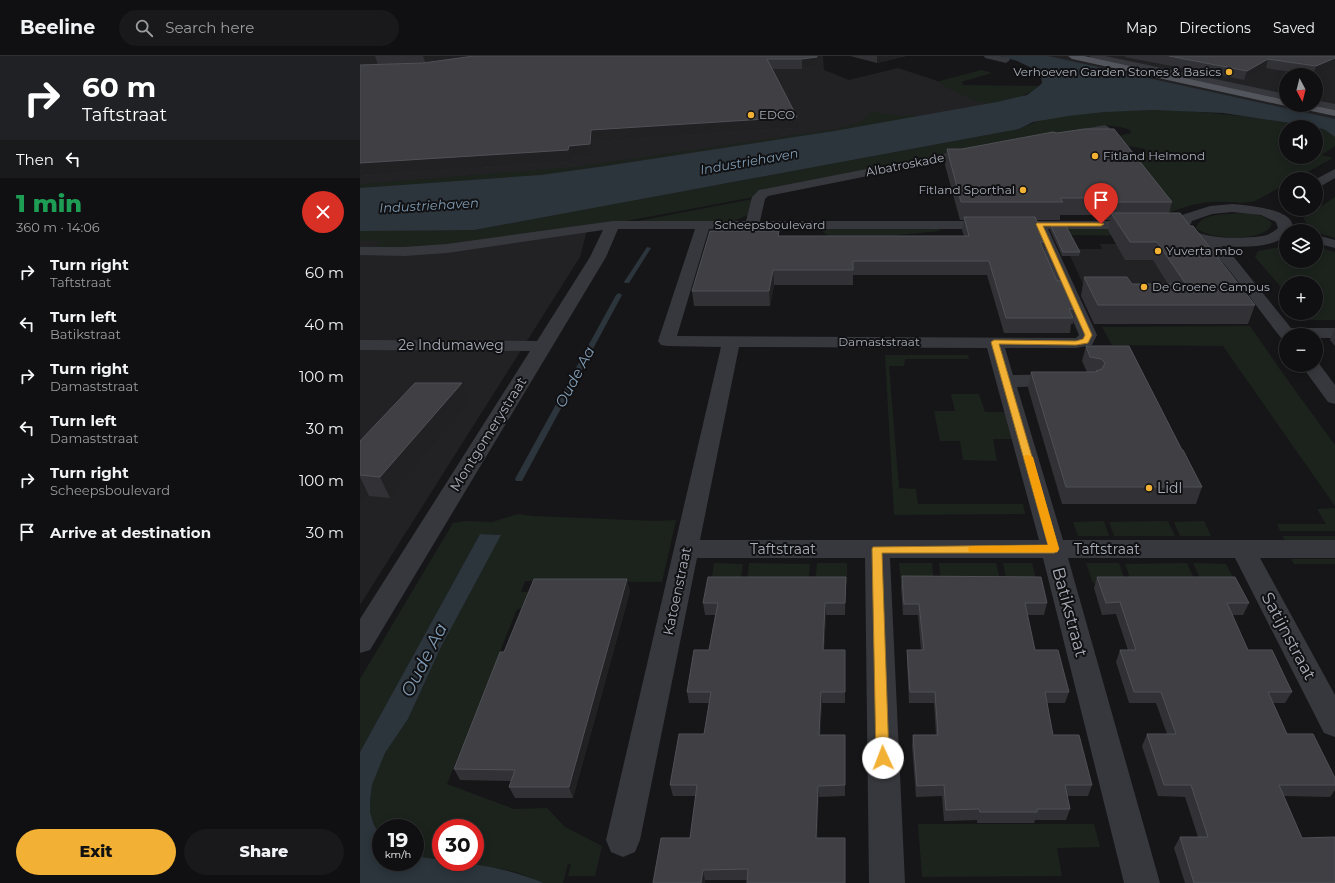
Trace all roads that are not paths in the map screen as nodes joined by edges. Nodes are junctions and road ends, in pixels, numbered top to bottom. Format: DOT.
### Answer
graph roads {
  1 [pos="988,56"];
  2 [pos="1072,56"];
  3 [pos="1093,56"];
  4 [pos="1006,60"];
  5 [pos="1279,96"];
  6 [pos="1279,99"];
  7 [pos="1323,104"];
  8 [pos="1335,107"];
  9 [pos="1323,109"];
  10 [pos="1323,110"];
  11 [pos="1335,112"];
  12 [pos="1105,128"];
  13 [pos="1059,136"];
  14 [pos="989,150"];
  15 [pos="1335,173"];
  16 [pos="1323,181"];
  17 [pos="1284,218"];
  18 [pos="1039,224"];
  19 [pos="613,225"];
  20 [pos="752,225"];
  21 [pos="1156,225"];
  22 [pos="703,226"];
  23 [pos="1207,239"];
  24 [pos="1323,240"];
  25 [pos="1233,243"];
  26 [pos="1335,244"];
  27 [pos="360,252"];
  28 [pos="1228,259"];
  29 [pos="1282,328"];
  30 [pos="1323,334"];
  31 [pos="1335,334"];
  32 [pos="731,342"];
  33 [pos="994,342"];
  34 [pos="360,345"];
  35 [pos="543,346"];
  36 [pos="1315,372"];
  37 [pos="1074,380"];
  38 [pos="1006,381"];
  39 [pos="1335,398"];
  40 [pos="877,549"];
  41 [pos="1054,549"];
  42 [pos="1243,549"];
  43 [pos="1335,549"];
  44 [pos="687,550"];
  45 [pos="360,642"];
  46 [pos="1335,724"];
  47 [pos="623,840"];
  48 [pos="887,883"];
  49 [pos="1142,883"];
  1 -- 4 [label="street"];
  2 -- 6 [label="main road"];
  3 -- 5 [label="street"];
  7 -- 8 [label="street"];
  9 -- 11 [label="main road"];
  10 -- 11 [label="main road"];
  12 -- 13 [label="street"];
  14 -- 20 [label="street, Albatroskade"];
  15 -- 16 [label="street"];
  17 -- 23 [label="street"];
  17 -- 25 [label="street"];
  18 -- 20 [label="street, Scheepsboulevard"];
  18 -- 21 [label="street, Scheepsboulevard"];
  18 -- 33 [label="street, Damaststraat"];
  19 -- 22 [label="street, Scheepsboulevard"];
  19 -- 27 [label="street, Scheepsboulevard"];
  19 -- 35 [label="street, Montgomerystraat"];
  20 -- 22 [label="street, Scheepsboulevard"];
  22 -- 32 [label="street, Damaststraat"];
  23 -- 25 [label="street"];
  23 -- 28 [label="street"];
  24 -- 26 [label="street"];
  25 -- 28 [label="street"];
  28 -- 29 [label="street"];
  30 -- 31 [label="street"];
  32 -- 33 [label="street, Damaststraat"];
  32 -- 44 [label="street, Katoenstraat"];
  33 -- 38 [label="street, Batikstraat"];
  34 -- 35 [label="street, 2e Indumaweg"];
  35 -- 45 [label="street, Montgomerystraat"];
  36 -- 39 [label="street"];
  37 -- 38 [label="street"];
  38 -- 41 [label="street, Batikstraat"];
  40 -- 41 [label="street, Taftstraat"];
  40 -- 44 [label="street, Taftstraat"];
  40 -- 48 [label="street"];
  41 -- 42 [label="street, Taftstraat"];
  41 -- 49 [label="street, Batikstraat"];
  42 -- 43 [label="street, Taftstraat"];
  42 -- 46 [label="street, Satijnstraat"];
  44 -- 47 [label="street, Katoenstraat"];
}
